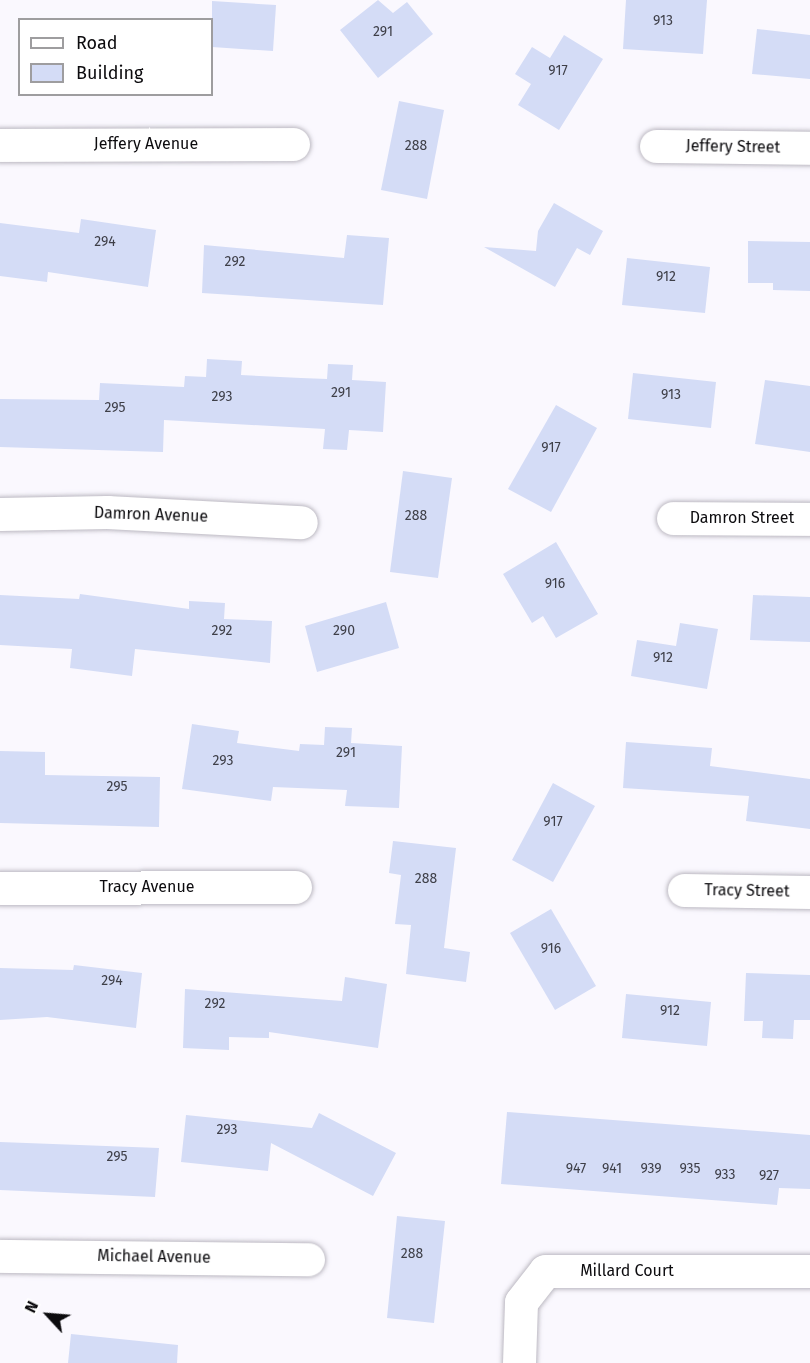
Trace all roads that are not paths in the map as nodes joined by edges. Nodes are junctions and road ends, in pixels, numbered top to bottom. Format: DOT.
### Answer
graph roads {
  1 [pos="0,144"];
  2 [pos="293,144"];
  3 [pos="656,146"];
  4 [pos="810,147"];
  5 [pos="0,514"];
  6 [pos="673,518"];
  7 [pos="810,519"];
  8 [pos="302,522"];
  9 [pos="295,887"];
  10 [pos="0,888"];
  11 [pos="684,890"];
  12 [pos="810,892"];
  13 [pos="0,1256"];
  14 [pos="308,1259"];
  15 [pos="810,1271"];
  16 [pos="519,1363"];
  1 -- 2 [label="street, Jeffery Avenue"];
  3 -- 4 [label="street, Jeffery Street"];
  5 -- 8 [label="street, Damron Avenue"];
  6 -- 7 [label="street, Damron Street"];
  9 -- 10 [label="street, Tracy Avenue"];
  11 -- 12 [label="street, Tracy Street"];
  13 -- 14 [label="street, Michael Avenue"];
  15 -- 16 [label="street, Millard Court"];
}
